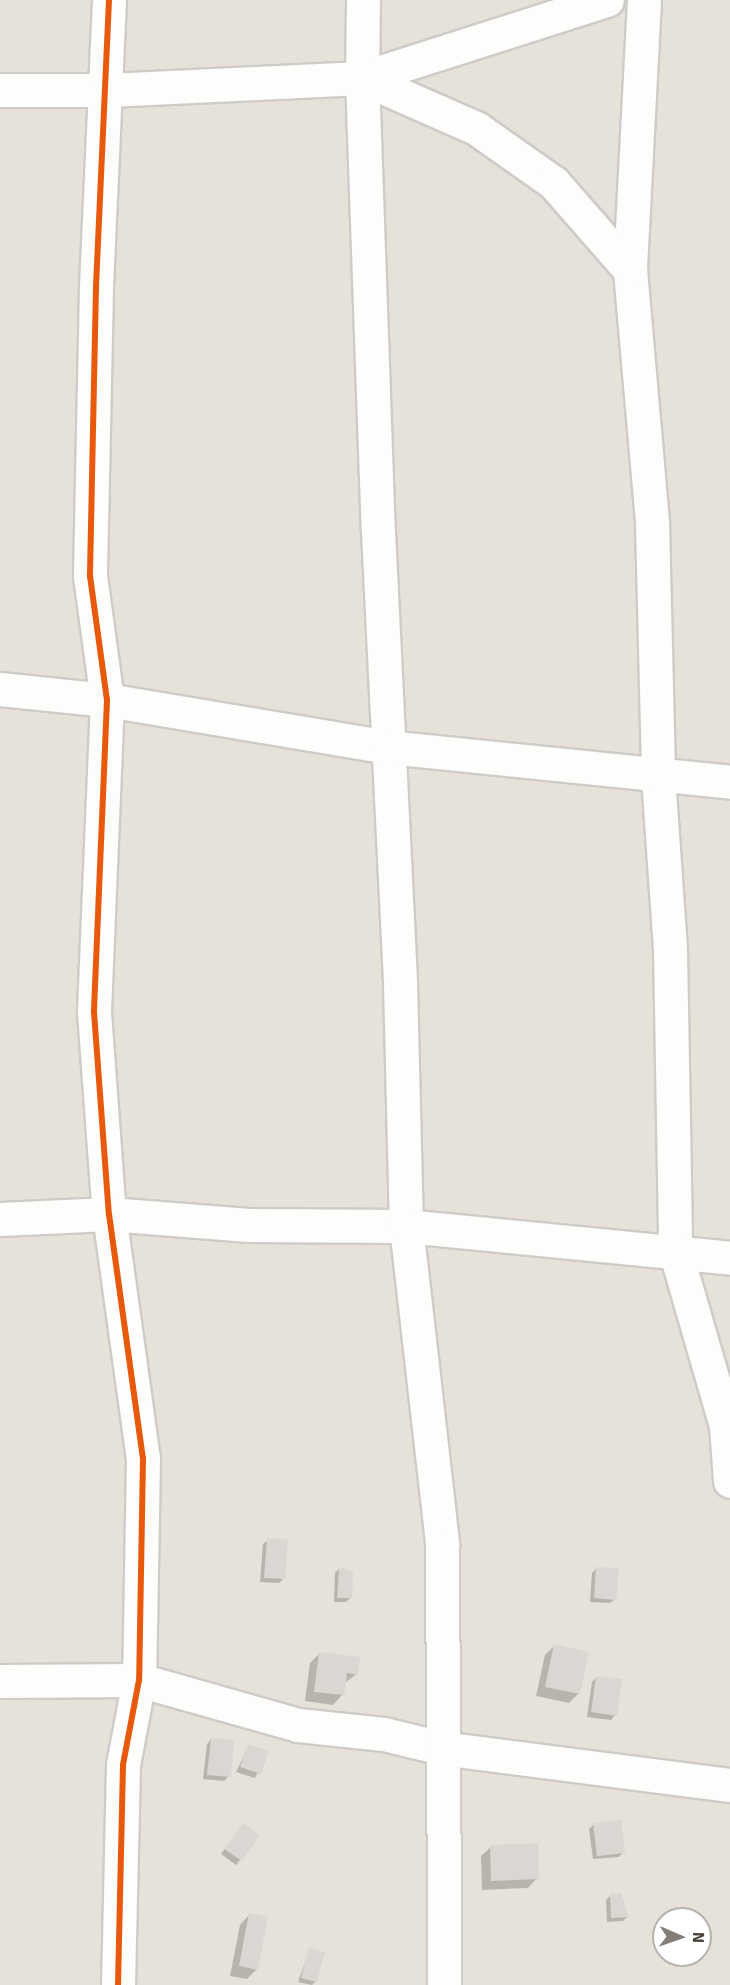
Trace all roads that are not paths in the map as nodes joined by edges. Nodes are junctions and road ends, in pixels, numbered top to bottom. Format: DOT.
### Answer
graph roads {
  1 [pos="109,0"];
  2 [pos="363,0"];
  3 [pos="607,0"];
  4 [pos="644,0"];
  5 [pos="362,78"];
  6 [pos="0,90"];
  7 [pos="108,90"];
  8 [pos="630,270"];
  9 [pos="0,689"];
  10 [pos="107,700"];
  11 [pos="388,747"];
  12 [pos="657,777"];
  13 [pos="730,782"];
  14 [pos="109,1214"];
  15 [pos="0,1219"];
  16 [pos="406,1226"];
  17 [pos="675,1250"];
  18 [pos="730,1258"];
  19 [pos="730,1481"];
  20 [pos="139,1680"];
  21 [pos="0,1681"];
  22 [pos="441,1749"];
  23 [pos="730,1785"];
  24 [pos="118,1985"];
  25 [pos="444,1985"];
  1 -- 7 [label="street"];
  2 -- 5 [label="street"];
  3 -- 5 [label="street"];
  4 -- 8 [label="street"];
  5 -- 7 [label="street"];
  5 -- 8 [label="street"];
  5 -- 11 [label="street"];
  6 -- 7 [label="street"];
  7 -- 10 [label="street"];
  8 -- 12 [label="street"];
  9 -- 10 [label="street"];
  10 -- 11 [label="street"];
  10 -- 14 [label="street"];
  11 -- 12 [label="street"];
  11 -- 16 [label="street"];
  12 -- 13 [label="street"];
  12 -- 17 [label="street"];
  14 -- 15 [label="street"];
  14 -- 16 [label="street"];
  14 -- 20 [label="street"];
  16 -- 17 [label="street"];
  16 -- 22 [label="street"];
  17 -- 18 [label="street"];
  17 -- 19 [label="street"];
  20 -- 21 [label="street"];
  20 -- 22 [label="street"];
  20 -- 24 [label="street"];
  22 -- 23 [label="street"];
  22 -- 25 [label="street"];
}
